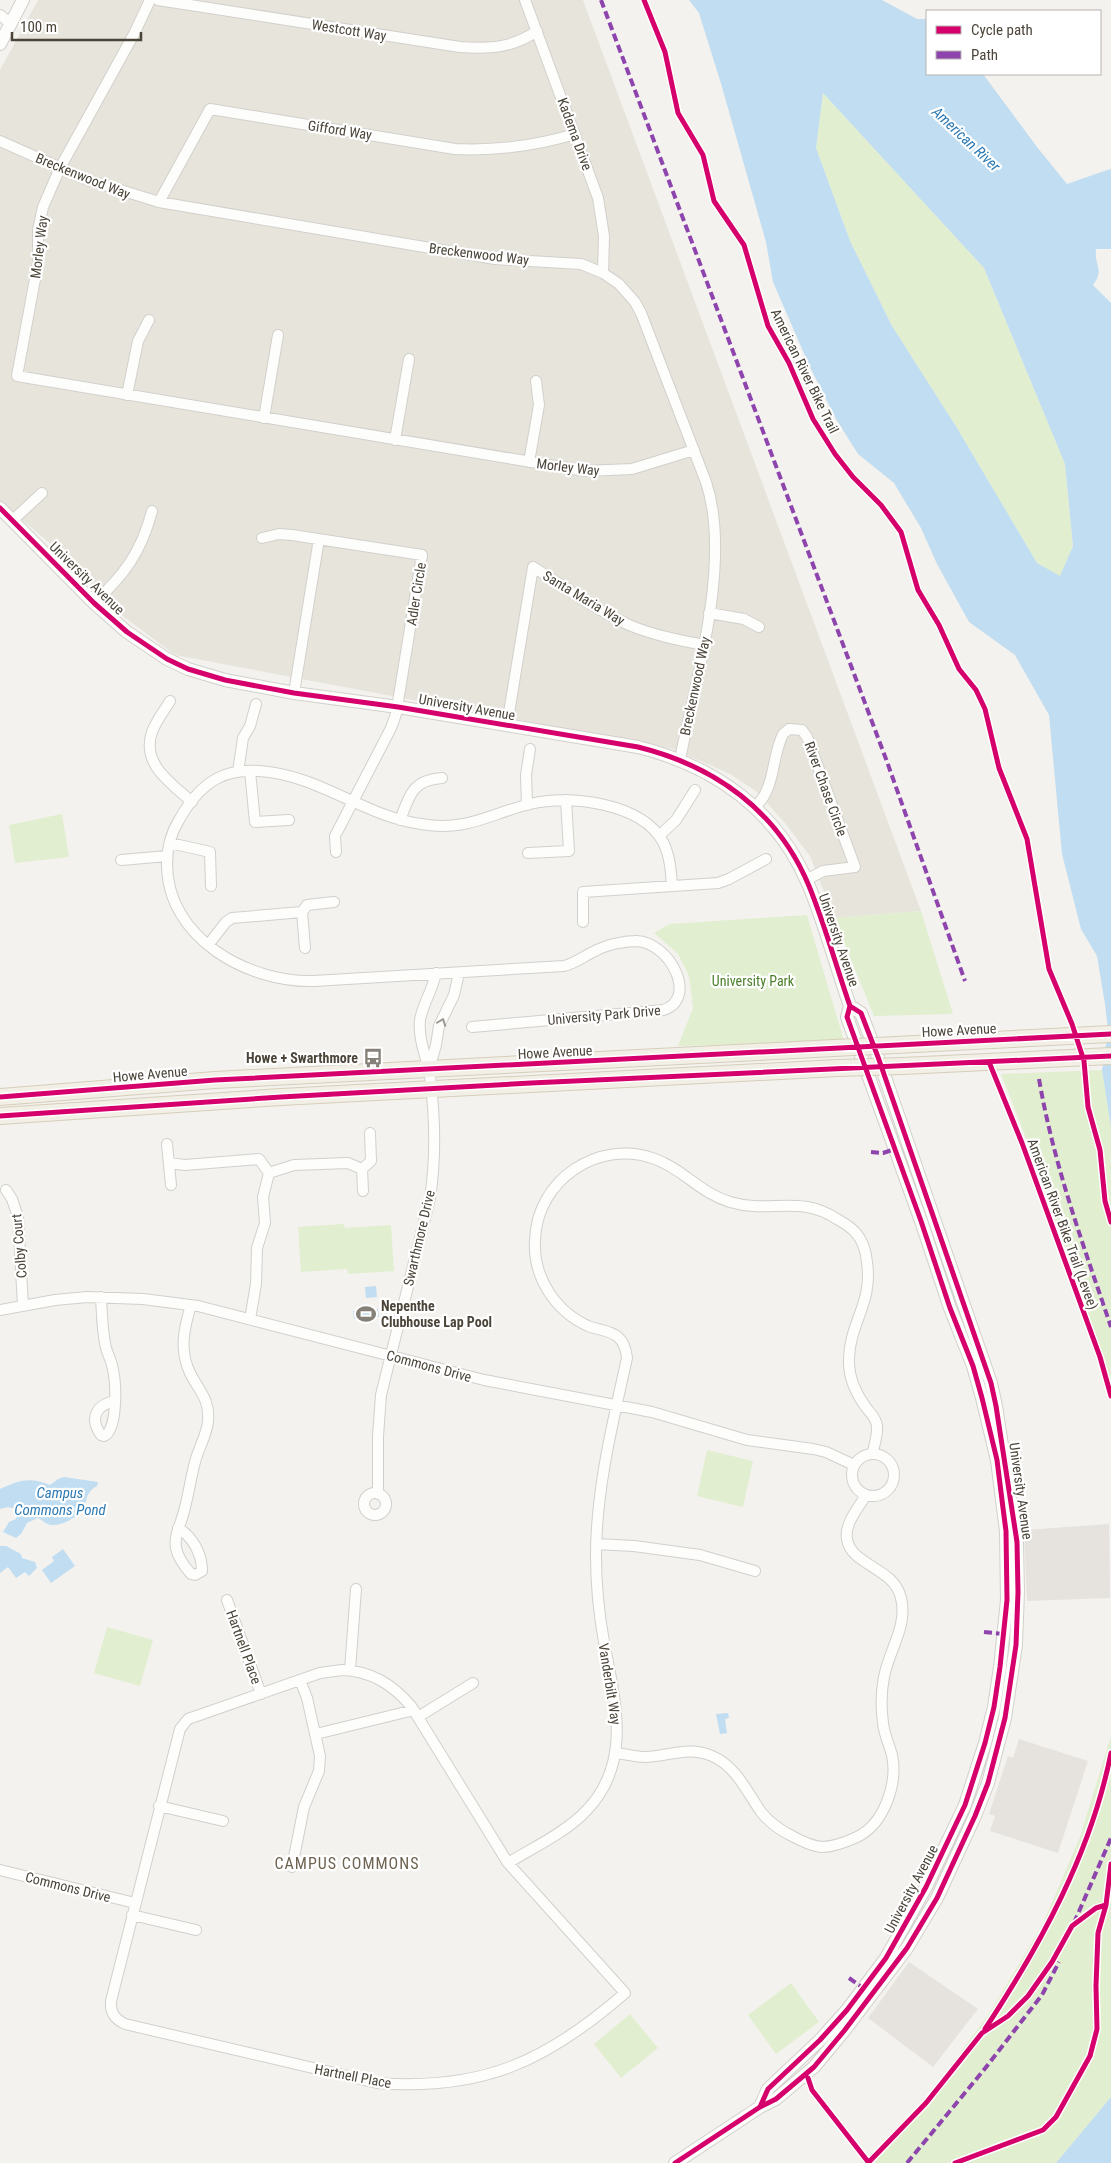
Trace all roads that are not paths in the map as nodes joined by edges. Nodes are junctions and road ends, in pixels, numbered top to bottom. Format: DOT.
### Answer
graph roads {
  1 [pos="23,0"];
  2 [pos="150,0"];
  3 [pos="158,0"];
  4 [pos="525,0"];
  5 [pos="5,19"];
  6 [pos="537,31"];
  7 [pos="0,44"];
  8 [pos="575,134"];
  9 [pos="0,141"];
  10 [pos="60,168"];
  11 [pos="159,202"];
  12 [pos="603,272"];
  13 [pos="149,320"];
  14 [pos="278,334"];
  15 [pos="409,359"];
  16 [pos="536,381"];
  17 [pos="127,395"];
  18 [pos="264,418"];
  19 [pos="395,440"];
  20 [pos="694,450"];
  21 [pos="529,462"];
  22 [pos="42,493"];
  23 [pos="0,508"];
  24 [pos="152,511"];
  25 [pos="13,520"];
  26 [pos="262,538"];
  27 [pos="319,539"];
  28 [pos="94,603"];
  29 [pos="709,612"];
  30 [pos="760,627"];
  31 [pos="704,645"];
  32 [pos="294,693"];
  33 [pos="170,701"];
  34 [pos="256,704"];
  35 [pos="398,707"];
  36 [pos="507,725"];
  37 [pos="530,749"];
  38 [pos="680,759"];
  39 [pos="250,771"];
  40 [pos="238,772"];
  41 [pos="442,778"];
  42 [pos="695,790"];
  43 [pos="353,800"];
  44 [pos="566,800"];
  45 [pos="192,802"];
  46 [pos="527,805"];
  47 [pos="754,807"];
  48 [pos="289,820"];
  49 [pos="400,820"];
  50 [pos="659,836"];
  51 [pos="170,843"];
  52 [pos="336,852"];
  53 [pos="528,853"];
  54 [pos="167,856"];
  55 [pos="766,859"];
  56 [pos="121,860"];
  57 [pos="806,880"];
  58 [pos="211,886"];
  59 [pos="672,886"];
  60 [pos="334,902"];
  61 [pos="302,912"];
  62 [pos="583,922"];
  63 [pos="208,945"];
  64 [pos="305,948"];
  65 [pos="436,973"];
  66 [pos="459,973"];
  67 [pos="472,1027"];
  68 [pos="1111,1034"];
  69 [pos="1111,1056"];
  70 [pos="429,1069"];
  71 [pos="431,1089"];
  72 [pos="0,1096"];
  73 [pos="0,1116"];
  74 [pos="370,1133"];
  75 [pos="167,1144"];
  76 [pos="169,1163"];
  77 [pos="362,1169"];
  78 [pos="269,1173"];
  79 [pos="171,1185"];
  80 [pos="6,1190"];
  81 [pos="364,1191"];
  82 [pos="101,1297"];
  83 [pos="23,1305"];
  84 [pos="191,1305"];
  85 [pos="0,1310"];
  86 [pos="250,1319"];
  87 [pos="390,1356"];
  88 [pos="115,1401"];
  89 [pos="618,1404"];
  90 [pos="873,1453"];
  91 [pos="854,1465"];
  92 [pos="378,1494"];
  93 [pos="866,1495"];
  94 [pos="178,1528"];
  95 [pos="596,1544"];
  96 [pos="755,1571"];
  97 [pos="356,1589"];
  98 [pos="227,1600"];
  99 [pos="350,1670"];
  100 [pos="300,1680"];
  101 [pos="473,1683"];
  102 [pos="261,1694"];
  103 [pos="416,1714"];
  104 [pos="316,1734"];
  105 [pos="616,1753"];
  106 [pos="159,1806"];
  107 [pos="222,1821"];
  108 [pos="508,1863"];
  109 [pos="292,1867"];
  110 [pos="0,1870"];
  111 [pos="135,1903"];
  112 [pos="132,1915"];
  113 [pos="196,1930"];
  114 [pos="675,2163"];
  1 -- 5 [label="street"];
  2 -- 10 [label="street, Morley Way"];
  3 -- 6 [label="street, Westcott Way"];
  4 -- 6 [label="street, Kadema Drive"];
  5 -- 7 [label="street"];
  6 -- 8 [label="street, Kadema Drive"];
  8 -- 11 [label="street, Gifford Way"];
  8 -- 12 [label="street, Kadema Drive"];
  9 -- 10 [label="street, Breckenwood Way"];
  10 -- 11 [label="street, Breckenwood Way"];
  10 -- 17 [label="street, Morley Way"];
  11 -- 12 [label="street, Breckenwood Way"];
  12 -- 20 [label="street, Breckenwood Way"];
  13 -- 17 [label="street"];
  14 -- 18 [label="street"];
  15 -- 19 [label="street"];
  16 -- 21 [label="street, Morley Way"];
  17 -- 18 [label="street, Morley Way"];
  18 -- 19 [label="street, Morley Way"];
  19 -- 21 [label="street, Morley Way"];
  20 -- 21 [label="street, Morley Way"];
  20 -- 29 [label="street, Breckenwood Way"];
  22 -- 25 [label="street"];
  23 -- 25 [label="street, University Avenue"];
  24 -- 28 [label="street, University Avenue"];
  25 -- 28 [label="street, University Avenue"];
  26 -- 27 [label="street, Adler Circle"];
  27 -- 32 [label="street"];
  27 -- 35 [label="street, Adler Circle"];
  28 -- 32 [label="street, University Avenue"];
  29 -- 30 [label="street"];
  29 -- 31 [label="street, Breckenwood Way"];
  31 -- 36 [label="street, Santa Maria Way"];
  31 -- 38 [label="street, Breckenwood Way"];
  32 -- 35 [label="street, University Avenue"];
  33 -- 45 [label="street"];
  34 -- 40 [label="street"];
  35 -- 36 [label="street, University Avenue"];
  35 -- 43 [label="street"];
  36 -- 38 [label="street, University Avenue"];
  37 -- 46 [label="street"];
  38 -- 47 [label="street, University Avenue"];
  39 -- 40 [label="street, University Park Drive"];
  39 -- 43 [label="street, University Park Drive"];
  39 -- 48 [label="street"];
  40 -- 45 [label="street, University Park Drive"];
  41 -- 49 [label="street"];
  42 -- 50 [label="street"];
  43 -- 49 [label="street, University Park Drive"];
  43 -- 52 [label="street"];
  44 -- 46 [label="street, University Park Drive"];
  44 -- 50 [label="street, University Park Drive"];
  44 -- 53 [label="street"];
  45 -- 51 [label="street, University Park Drive"];
  46 -- 49 [label="street, University Park Drive"];
  47 -- 57 [label="street, University Avenue"];
  47 -- 57 [label="street, River Chase Circle"];
  50 -- 59 [label="street, University Park Drive"];
  51 -- 54 [label="street, University Park Drive"];
  51 -- 58 [label="street"];
  54 -- 56 [label="street"];
  54 -- 63 [label="street, University Park Drive"];
  55 -- 59 [label="street"];
  57 -- 114 [label="street, University Avenue"];
  59 -- 62 [label="street"];
  60 -- 61 [label="street"];
  61 -- 63 [label="street"];
  61 -- 64 [label="street"];
  63 -- 65 [label="street, University Park Drive"];
  65 -- 66 [label="street, University Park Drive"];
  65 -- 70 [label="street"];
  66 -- 67 [label="street, University Park Drive"];
  70 -- 66 [label="street, one-way"];
  68 -- 70 [label="main road, Howe Avenue, bridge"];
  69 -- 71 [label="main road, bridge"];
  70 -- 71 [label="street, Swarthmore Drive"];
  70 -- 72 [label="main road, Howe Avenue"];
  71 -- 73 [label="main road"];
  71 -- 87 [label="street, Swarthmore Drive"];
  74 -- 77 [label="street"];
  75 -- 76 [label="street"];
  76 -- 78 [label="street"];
  76 -- 79 [label="street"];
  77 -- 78 [label="street"];
  77 -- 81 [label="street"];
  78 -- 86 [label="street"];
  80 -- 83 [label="street, Colby Court"];
  82 -- 83 [label="street, Commons Drive"];
  82 -- 84 [label="street, Commons Drive"];
  82 -- 88 [label="street"];
  83 -- 85 [label="street, Commons Drive"];
  84 -- 86 [label="street, Commons Drive"];
  84 -- 94 [label="street"];
  86 -- 87 [label="street, Commons Drive"];
  87 -- 89 [label="street, Commons Drive"];
  87 -- 92 [label="street, Swarthmore Drive"];
  89 -- 90 [label="street, Vanderbilt Way"];
  89 -- 91 [label="street, Commons Drive"];
  89 -- 95 [label="street, Vanderbilt Way"];
  90 -- 91 [label="street"];
  90 -- 93 [label="street"];
  91 -- 93 [label="street"];
  93 -- 105 [label="street"];
  95 -- 96 [label="street"];
  95 -- 105 [label="street, Vanderbilt Way"];
  97 -- 99 [label="street"];
  98 -- 102 [label="street, Hartnell Place"];
  99 -- 100 [label="street, Hartnell Place"];
  99 -- 103 [label="street, Hartnell Place"];
  100 -- 102 [label="street, Hartnell Place"];
  100 -- 104 [label="street"];
  101 -- 103 [label="street"];
  102 -- 106 [label="street, Hartnell Place"];
  103 -- 104 [label="street"];
  103 -- 108 [label="street, Hartnell Place"];
  104 -- 109 [label="street"];
  105 -- 108 [label="street, Vanderbilt Way"];
  106 -- 107 [label="street"];
  106 -- 111 [label="street, Hartnell Place"];
  108 -- 112 [label="street, Hartnell Place"];
  110 -- 111 [label="street, Commons Drive"];
  111 -- 112 [label="street, Hartnell Place"];
  112 -- 113 [label="street"];
}
